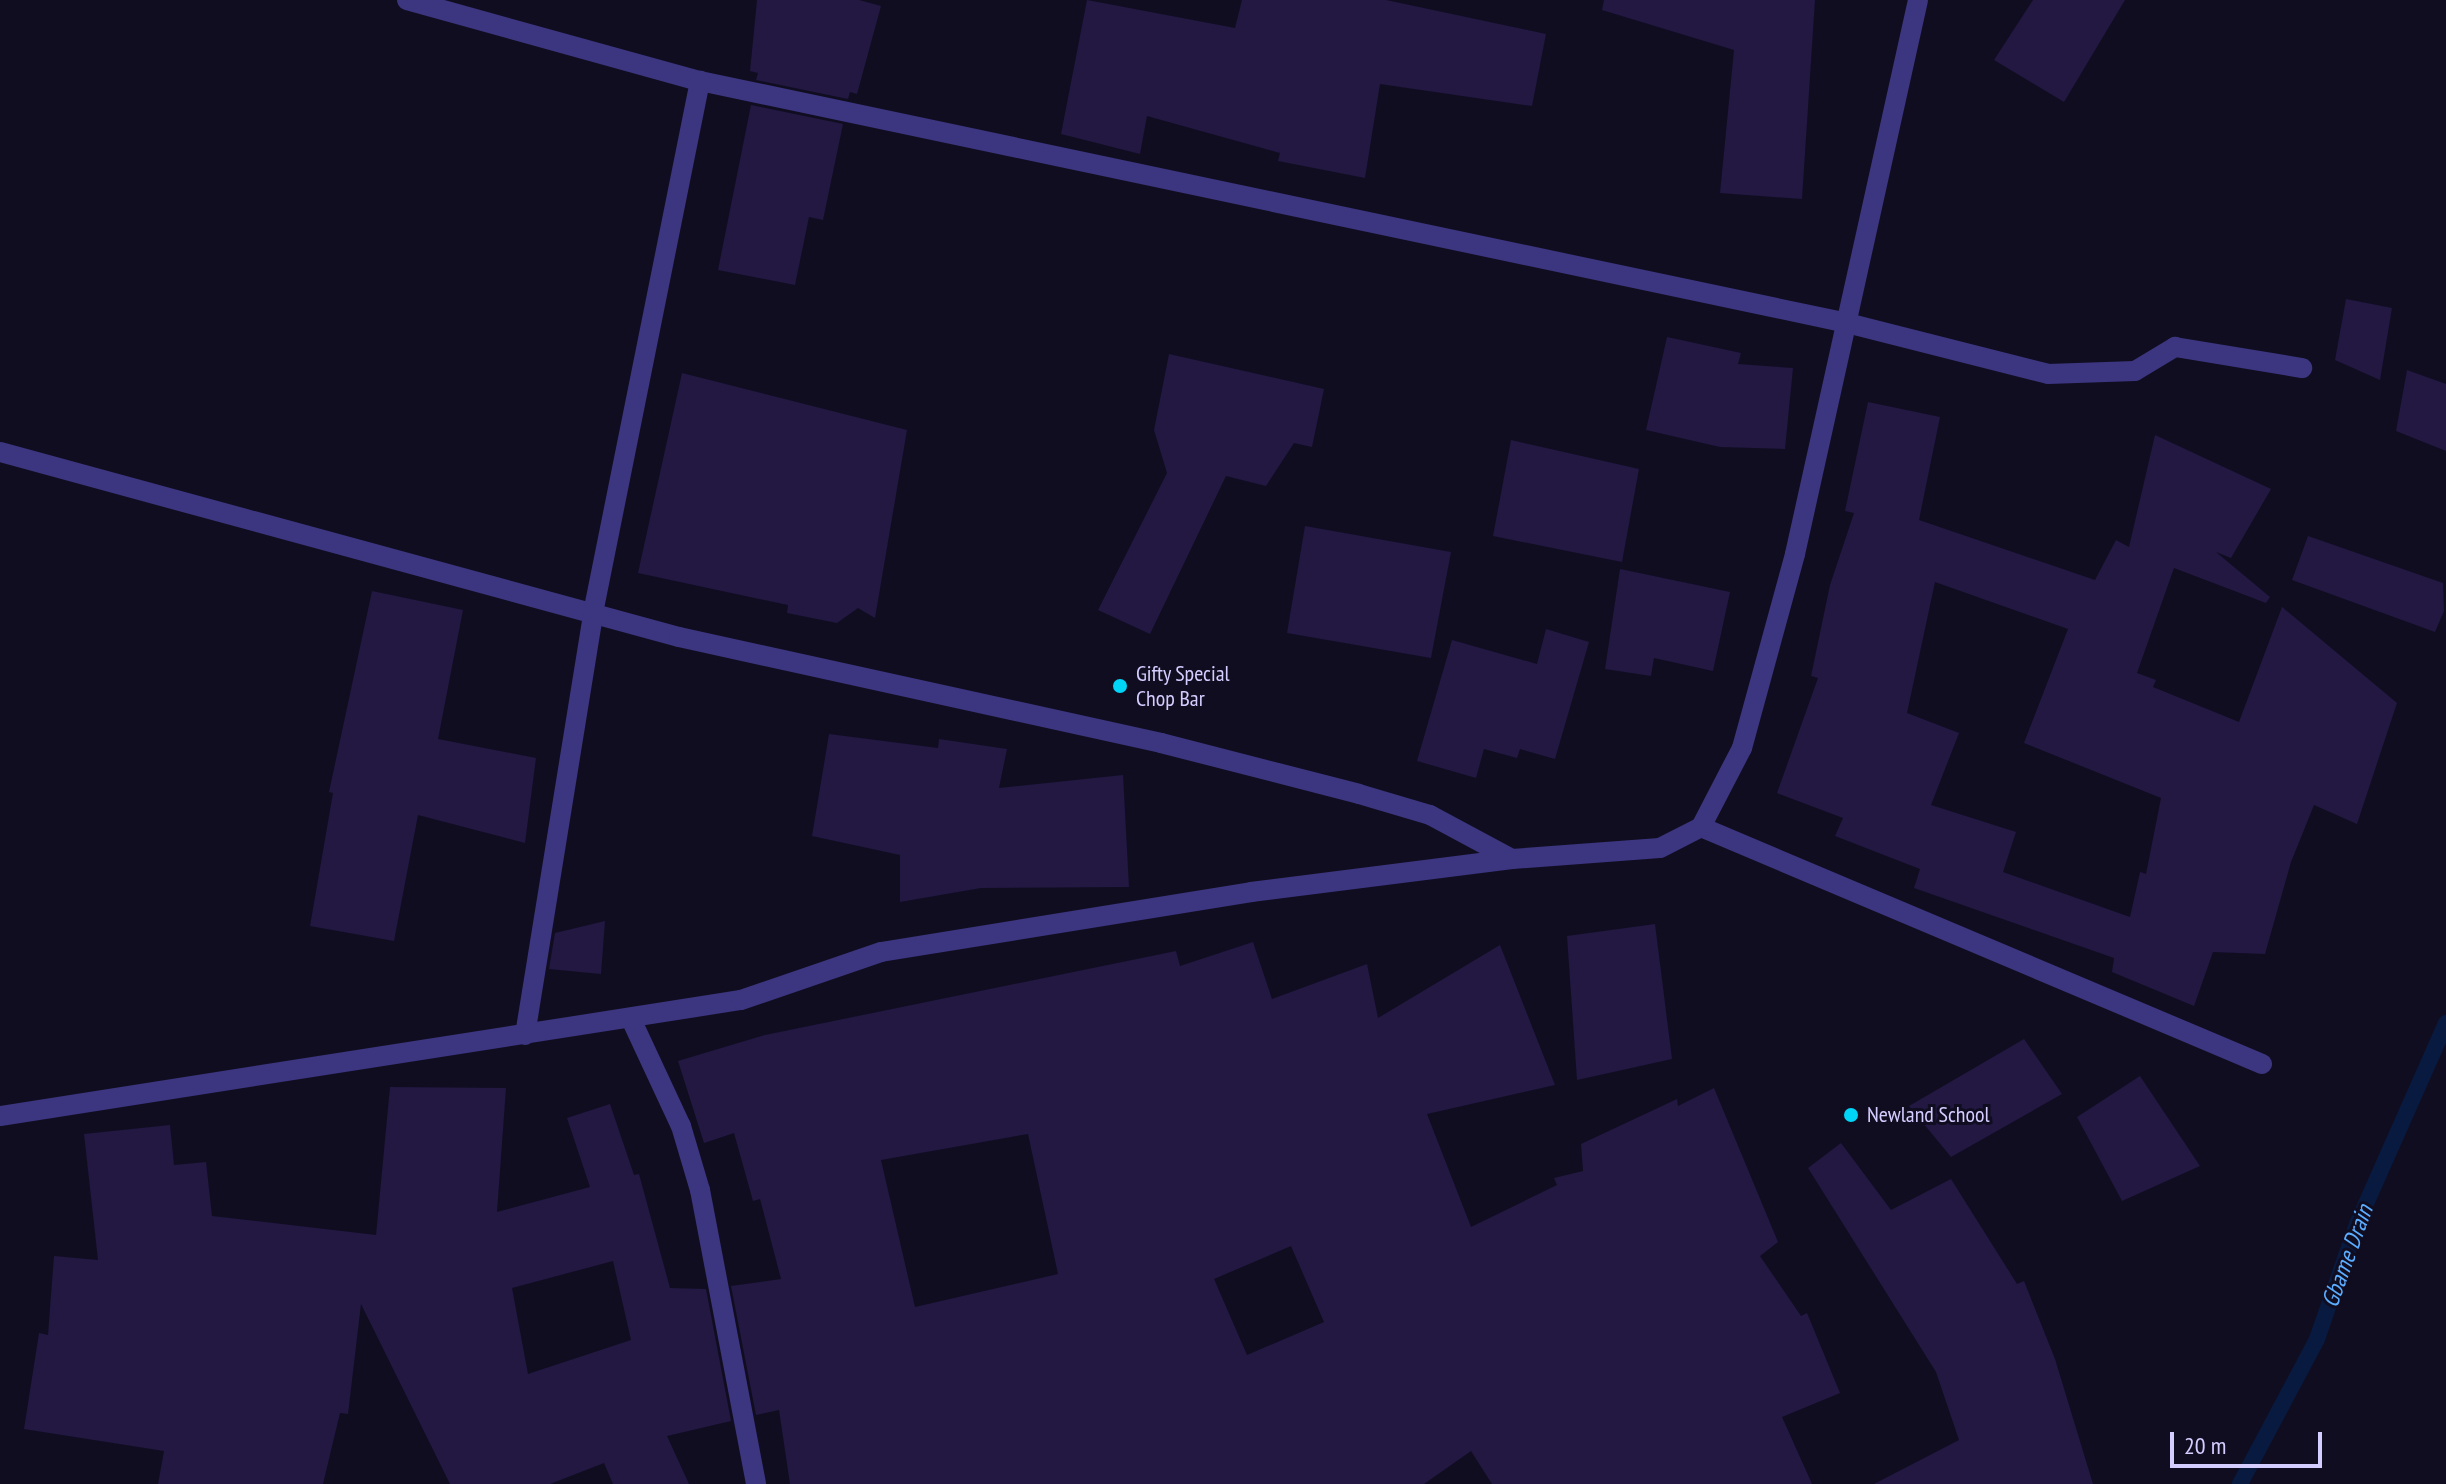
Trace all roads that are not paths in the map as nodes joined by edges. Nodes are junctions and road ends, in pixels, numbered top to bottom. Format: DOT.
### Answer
graph roads {
  1 [pos="407,0"];
  2 [pos="1918,0"];
  3 [pos="700,81"];
  4 [pos="1847,323"];
  5 [pos="2302,368"];
  6 [pos="0,452"];
  7 [pos="593,613"];
  8 [pos="1701,827"];
  9 [pos="1512,859"];
  10 [pos="631,1019"];
  11 [pos="525,1035"];
  12 [pos="2262,1064"];
  13 [pos="0,1116"];
  14 [pos="756,1484"];
  1 -- 3 [label="street"];
  2 -- 4 [label="street"];
  3 -- 4 [label="street"];
  3 -- 7 [label="street"];
  4 -- 5 [label="street"];
  4 -- 8 [label="street"];
  6 -- 7 [label="street"];
  7 -- 9 [label="street"];
  7 -- 11 [label="street"];
  8 -- 9 [label="street"];
  8 -- 12 [label="street"];
  9 -- 10 [label="street"];
  10 -- 11 [label="street"];
  10 -- 14 [label="street"];
  11 -- 13 [label="street"];
}
